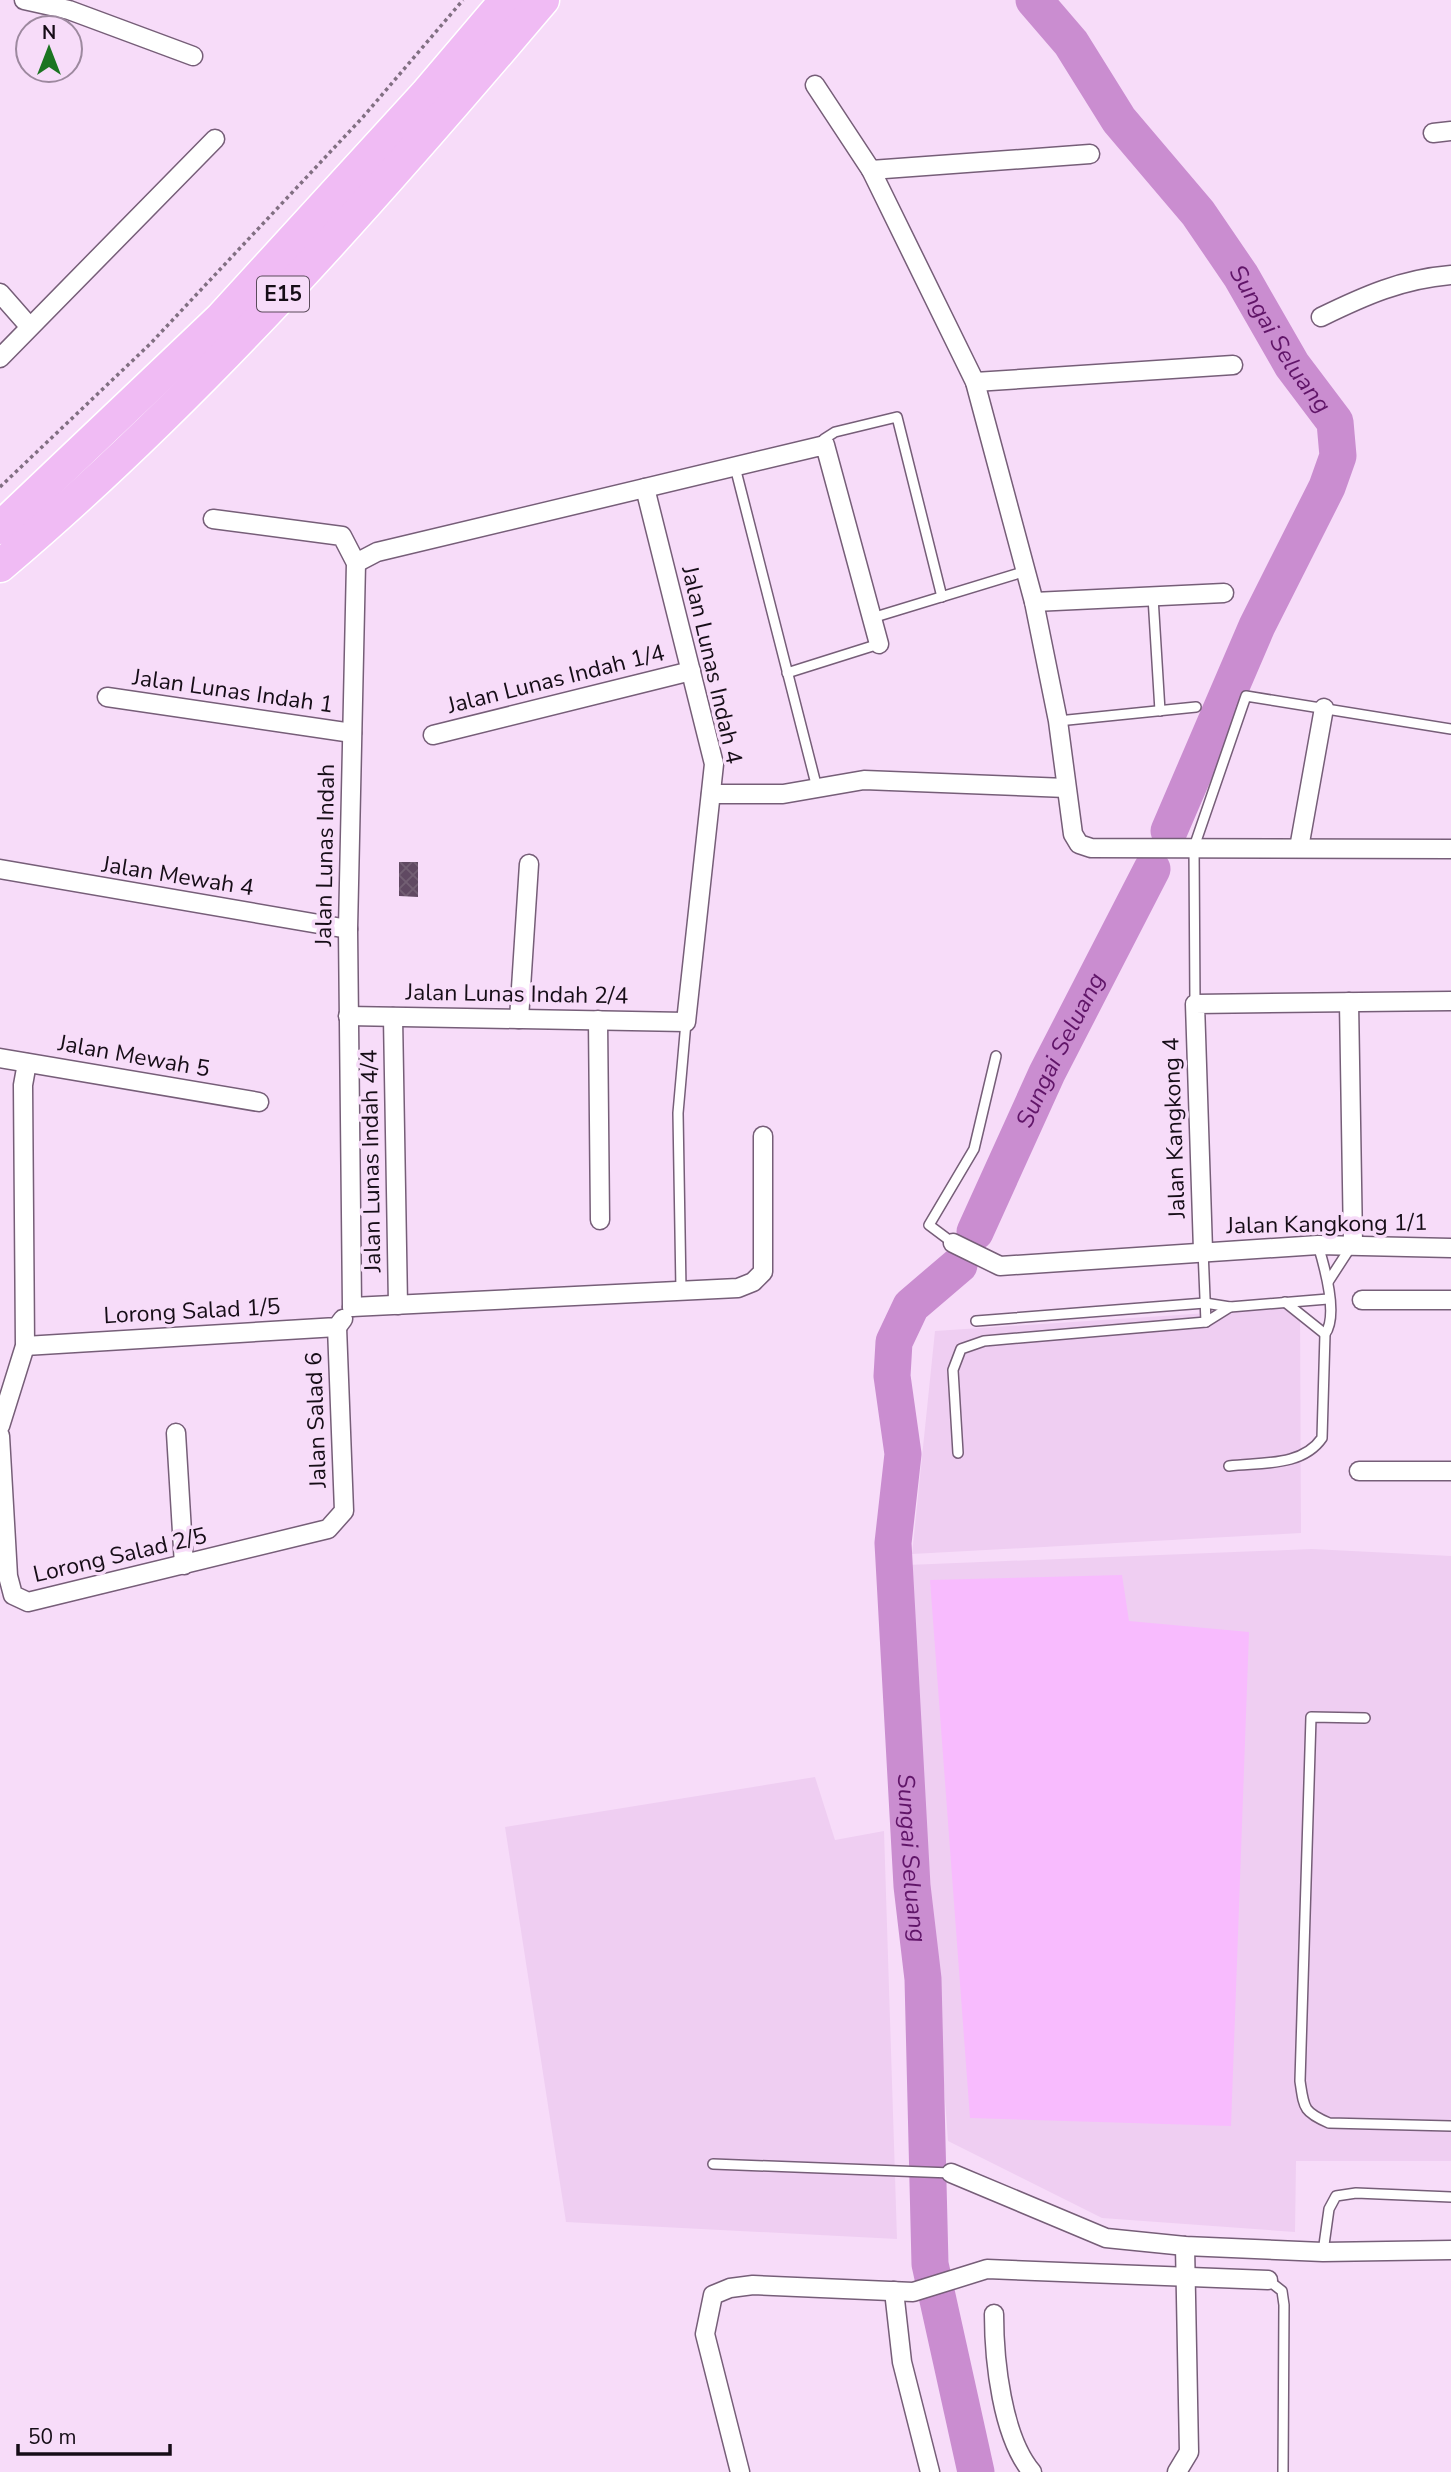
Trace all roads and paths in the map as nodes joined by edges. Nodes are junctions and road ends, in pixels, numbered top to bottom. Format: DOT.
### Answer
graph roads {
  1 [pos="24,0"];
  2 [pos="463,0"];
  3 [pos="506,0"];
  4 [pos="543,0"];
  5 [pos="194,56"];
  6 [pos="815,85"];
  7 [pos="215,139"];
  8 [pos="1090,154"];
  9 [pos="871,170"];
  10 [pos="1451,275"];
  11 [pos="0,293"];
  12 [pos="1321,317"];
  13 [pos="29,326"];
  14 [pos="0,358"];
  15 [pos="1234,365"];
  16 [pos="975,382"];
  17 [pos="825,445"];
  18 [pos="735,467"];
  19 [pos="0,487"];
  20 [pos="645,488"];
  21 [pos="213,519"];
  22 [pos="0,528"];
  23 [pos="355,563"];
  24 [pos="0,566"];
  25 [pos="1026,571"];
  26 [pos="1224,593"];
  27 [pos="942,597"];
  28 [pos="1153,597"];
  29 [pos="1034,602"];
  30 [pos="872,618"];
  31 [pos="879,644"];
  32 [pos="691,671"];
  33 [pos="788,673"];
  34 [pos="107,697"];
  35 [pos="1196,707"];
  36 [pos="1324,708"];
  37 [pos="1160,711"];
  38 [pos="1058,721"];
  39 [pos="1451,729"];
  40 [pos="352,733"];
  41 [pos="433,735"];
  42 [pos="817,788"];
  43 [pos="1066,788"];
  44 [pos="712,793"];
  45 [pos="1186,846"];
  46 [pos="1299,848"];
  47 [pos="1451,849"];
  48 [pos="529,864"];
  49 [pos="0,869"];
  50 [pos="348,929"];
  51 [pos="1451,1001"];
  52 [pos="1349,1002"];
  53 [pos="1195,1004"];
  54 [pos="348,1016"];
  55 [pos="393,1017"];
  56 [pos="519,1019"];
  57 [pos="598,1020"];
  58 [pos="686,1022"];
  59 [pos="996,1056"];
  60 [pos="0,1058"];
  61 [pos="27,1063"];
  62 [pos="259,1102"];
  63 [pos="763,1136"];
  64 [pos="600,1220"];
  65 [pos="953,1243"];
  66 [pos="1353,1243"];
  67 [pos="1318,1245"];
  68 [pos="1451,1248"];
  69 [pos="1203,1250"];
  70 [pos="1328,1282"];
  71 [pos="681,1290"];
  72 [pos="1328,1299"];
  73 [pos="1362,1300"];
  74 [pos="1451,1300"];
  75 [pos="1285,1302"];
  76 [pos="1205,1303"];
  77 [pos="398,1305"];
  78 [pos="352,1307"];
  79 [pos="1230,1307"];
  80 [pos="976,1321"];
  81 [pos="1206,1322"];
  82 [pos="337,1327"];
  83 [pos="1325,1334"];
  84 [pos="25,1346"];
  85 [pos="0,1426"];
  86 [pos="176,1433"];
  87 [pos="0,1436"];
  88 [pos="958,1452"];
  89 [pos="1230,1466"];
  90 [pos="1359,1471"];
  91 [pos="1451,1471"];
  92 [pos="344,1511"];
  93 [pos="184,1565"];
  94 [pos="1365,1718"];
  95 [pos="1451,2126"];
  96 [pos="713,2164"];
  97 [pos="951,2173"];
  98 [pos="1451,2197"];
  99 [pos="1185,2246"];
  100 [pos="1451,2250"];
  101 [pos="1323,2252"];
  102 [pos="1186,2277"];
  103 [pos="1268,2280"];
  104 [pos="894,2291"];
  105 [pos="994,2314"];
  106 [pos="740,2472"];
  107 [pos="930,2472"];
  108 [pos="1032,2472"];
  109 [pos="1177,2472"];
  110 [pos="1283,2472"];
  1 -- 5 [label="street"];
  2 -- 19 [label="path"];
  3 -- 22 [label="highway, E15"];
  4 -- 24 [label="highway, E15"];
  6 -- 9 [label="street"];
  7 -- 13 [label="street"];
  8 -- 9 [label="street"];
  9 -- 16 [label="street"];
  10 -- 12 [label="street"];
  11 -- 13 [label="street"];
  13 -- 14 [label="street"];
  15 -- 16 [label="street"];
  16 -- 25 [label="street"];
  17 -- 18 [label="street"];
  17 -- 27 [label="lane"];
  17 -- 30 [label="street"];
  18 -- 20 [label="street"];
  18 -- 33 [label="lane"];
  20 -- 23 [label="street"];
  20 -- 32 [label="street, Jalan Lunas Indah 4"];
  21 -- 23 [label="street"];
  23 -- 40 [label="street, Jalan Lunas Indah"];
  25 -- 27 [label="lane"];
  25 -- 29 [label="street"];
  26 -- 28 [label="street"];
  27 -- 30 [label="lane"];
  28 -- 29 [label="street"];
  28 -- 37 [label="lane"];
  29 -- 38 [label="street"];
  30 -- 31 [label="street"];
  31 -- 33 [label="lane"];
  32 -- 41 [label="street, Jalan Lunas Indah 1/4"];
  32 -- 44 [label="street, Jalan Lunas Indah 4"];
  33 -- 42 [label="lane"];
  34 -- 40 [label="street, Jalan Lunas Indah 1"];
  35 -- 37 [label="lane"];
  36 -- 39 [label="lane"];
  36 -- 45 [label="lane"];
  36 -- 46 [label="street"];
  37 -- 38 [label="lane"];
  38 -- 43 [label="street"];
  40 -- 50 [label="street, Jalan Lunas Indah"];
  42 -- 43 [label="street"];
  42 -- 44 [label="street"];
  43 -- 45 [label="street"];
  44 -- 58 [label="street, Jalan Lunas Indah 4"];
  45 -- 46 [label="street"];
  45 -- 53 [label="lane"];
  46 -- 47 [label="street"];
  48 -- 56 [label="street"];
  49 -- 50 [label="street, Jalan Mewah 4"];
  50 -- 54 [label="street, Jalan Lunas Indah"];
  51 -- 52 [label="street"];
  52 -- 53 [label="street"];
  52 -- 66 [label="street"];
  53 -- 69 [label="street, Jalan Kangkong 4"];
  54 -- 55 [label="street, Jalan Lunas Indah 2/4"];
  54 -- 78 [label="street, Jalan Lunas Indah"];
  55 -- 56 [label="street, Jalan Lunas Indah 2/4"];
  55 -- 77 [label="street, Jalan Lunas Indah 4/4"];
  56 -- 57 [label="street, Jalan Lunas Indah 2/4"];
  57 -- 58 [label="street, Jalan Lunas Indah 2/4"];
  57 -- 64 [label="street"];
  58 -- 71 [label="lane"];
  59 -- 65 [label="lane"];
  60 -- 61 [label="street, Jalan Mewah 5"];
  61 -- 62 [label="street, Jalan Mewah 5"];
  61 -- 84 [label="street"];
  63 -- 71 [label="street"];
  65 -- 69 [label="street, Jalan Kangkong 1/1"];
  66 -- 67 [label="street, Jalan Kangkong 1/1"];
  66 -- 68 [label="street, Jalan Kangkong 1/1"];
  66 -- 70 [label="lane"];
  67 -- 69 [label="street, Jalan Kangkong 1/1"];
  67 -- 70 [label="lane"];
  69 -- 76 [label="lane"];
  70 -- 72 [label="lane"];
  71 -- 77 [label="street"];
  72 -- 75 [label="lane"];
  72 -- 83 [label="lane"];
  73 -- 74 [label="street"];
  75 -- 79 [label="lane"];
  75 -- 83 [label="lane"];
  76 -- 79 [label="lane"];
  76 -- 80 [label="lane"];
  76 -- 81 [label="lane"];
  77 -- 78 [label="street"];
  78 -- 82 [label="street"];
  79 -- 81 [label="lane"];
  81 -- 88 [label="lane"];
  82 -- 84 [label="street, Lorong Salad 1/5"];
  82 -- 92 [label="street, Jalan Salad 6"];
  83 -- 89 [label="lane"];
  84 -- 85 [label="street"];
  86 -- 93 [label="street"];
  87 -- 93 [label="street, Lorong Salad 2/5"];
  90 -- 91 [label="street"];
  92 -- 93 [label="street, Lorong Salad 2/5"];
  94 -- 95 [label="lane"];
  96 -- 97 [label="lane"];
  97 -- 99 [label="street"];
  98 -- 101 [label="lane"];
  99 -- 101 [label="street"];
  99 -- 102 [label="street"];
  100 -- 101 [label="street"];
  102 -- 103 [label="street"];
  102 -- 104 [label="street"];
  102 -- 109 [label="street"];
  103 -- 110 [label="lane"];
  104 -- 106 [label="street"];
  104 -- 107 [label="street"];
  105 -- 108 [label="street"];
}
